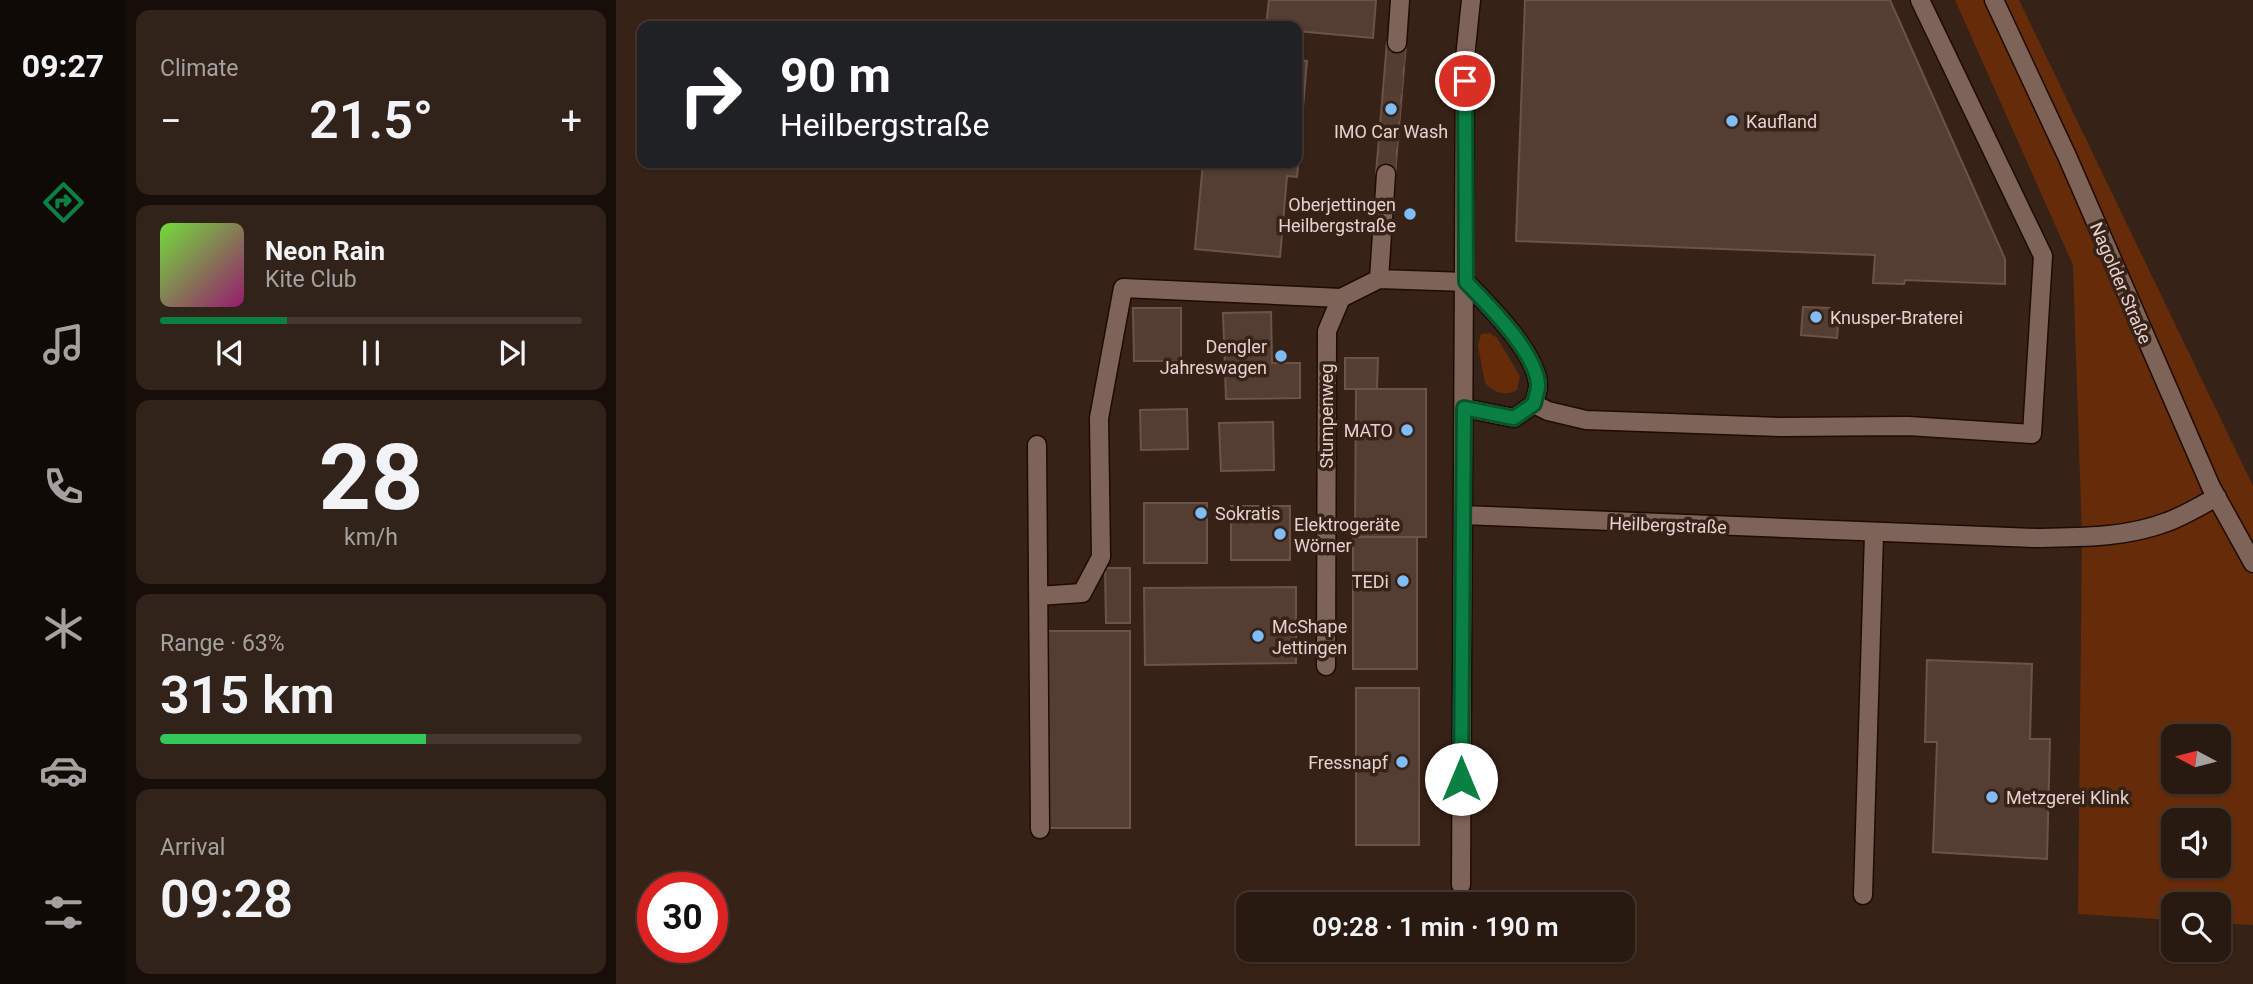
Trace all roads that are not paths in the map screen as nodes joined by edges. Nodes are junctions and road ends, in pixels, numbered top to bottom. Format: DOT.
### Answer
graph roads {
  1 [pos="1400,0"];
  2 [pos="1471,0"];
  3 [pos="1920,0"];
  4 [pos="1994,0"];
  5 [pos="1396,43"];
  6 [pos="1386,174"];
  7 [pos="1380,279"];
  8 [pos="1466,282"];
  9 [pos="1341,298"];
  10 [pos="1534,404"];
  11 [pos="1464,408"];
  12 [pos="1037,445"];
  13 [pos="2217,497"];
  14 [pos="1463,515"];
  15 [pos="1874,534"];
  16 [pos="2253,563"];
  17 [pos="1038,596"];
  18 [pos="1326,666"];
  19 [pos="1040,829"];
  20 [pos="1461,885"];
  21 [pos="1863,895"];
  1 -- 5 [label="street"];
  2 -- 8 [label="street"];
  3 -- 10 [label="street"];
  4 -- 13 [label="street, Nagolder Straße"];
  6 -- 7 [label="street"];
  7 -- 8 [label="street"];
  7 -- 9 [label="street"];
  8 -- 10 [label="street"];
  8 -- 11 [label="street"];
  9 -- 17 [label="street"];
  9 -- 18 [label="street, Stumpenweg"];
  10 -- 11 [label="street"];
  11 -- 14 [label="street"];
  12 -- 17 [label="street"];
  13 -- 15 [label="street, Heilbergstraße"];
  13 -- 16 [label="street, Nagolder Straße"];
  14 -- 15 [label="street, Heilbergstraße"];
  14 -- 20 [label="street"];
  15 -- 21 [label="street"];
  17 -- 19 [label="street"];
}
